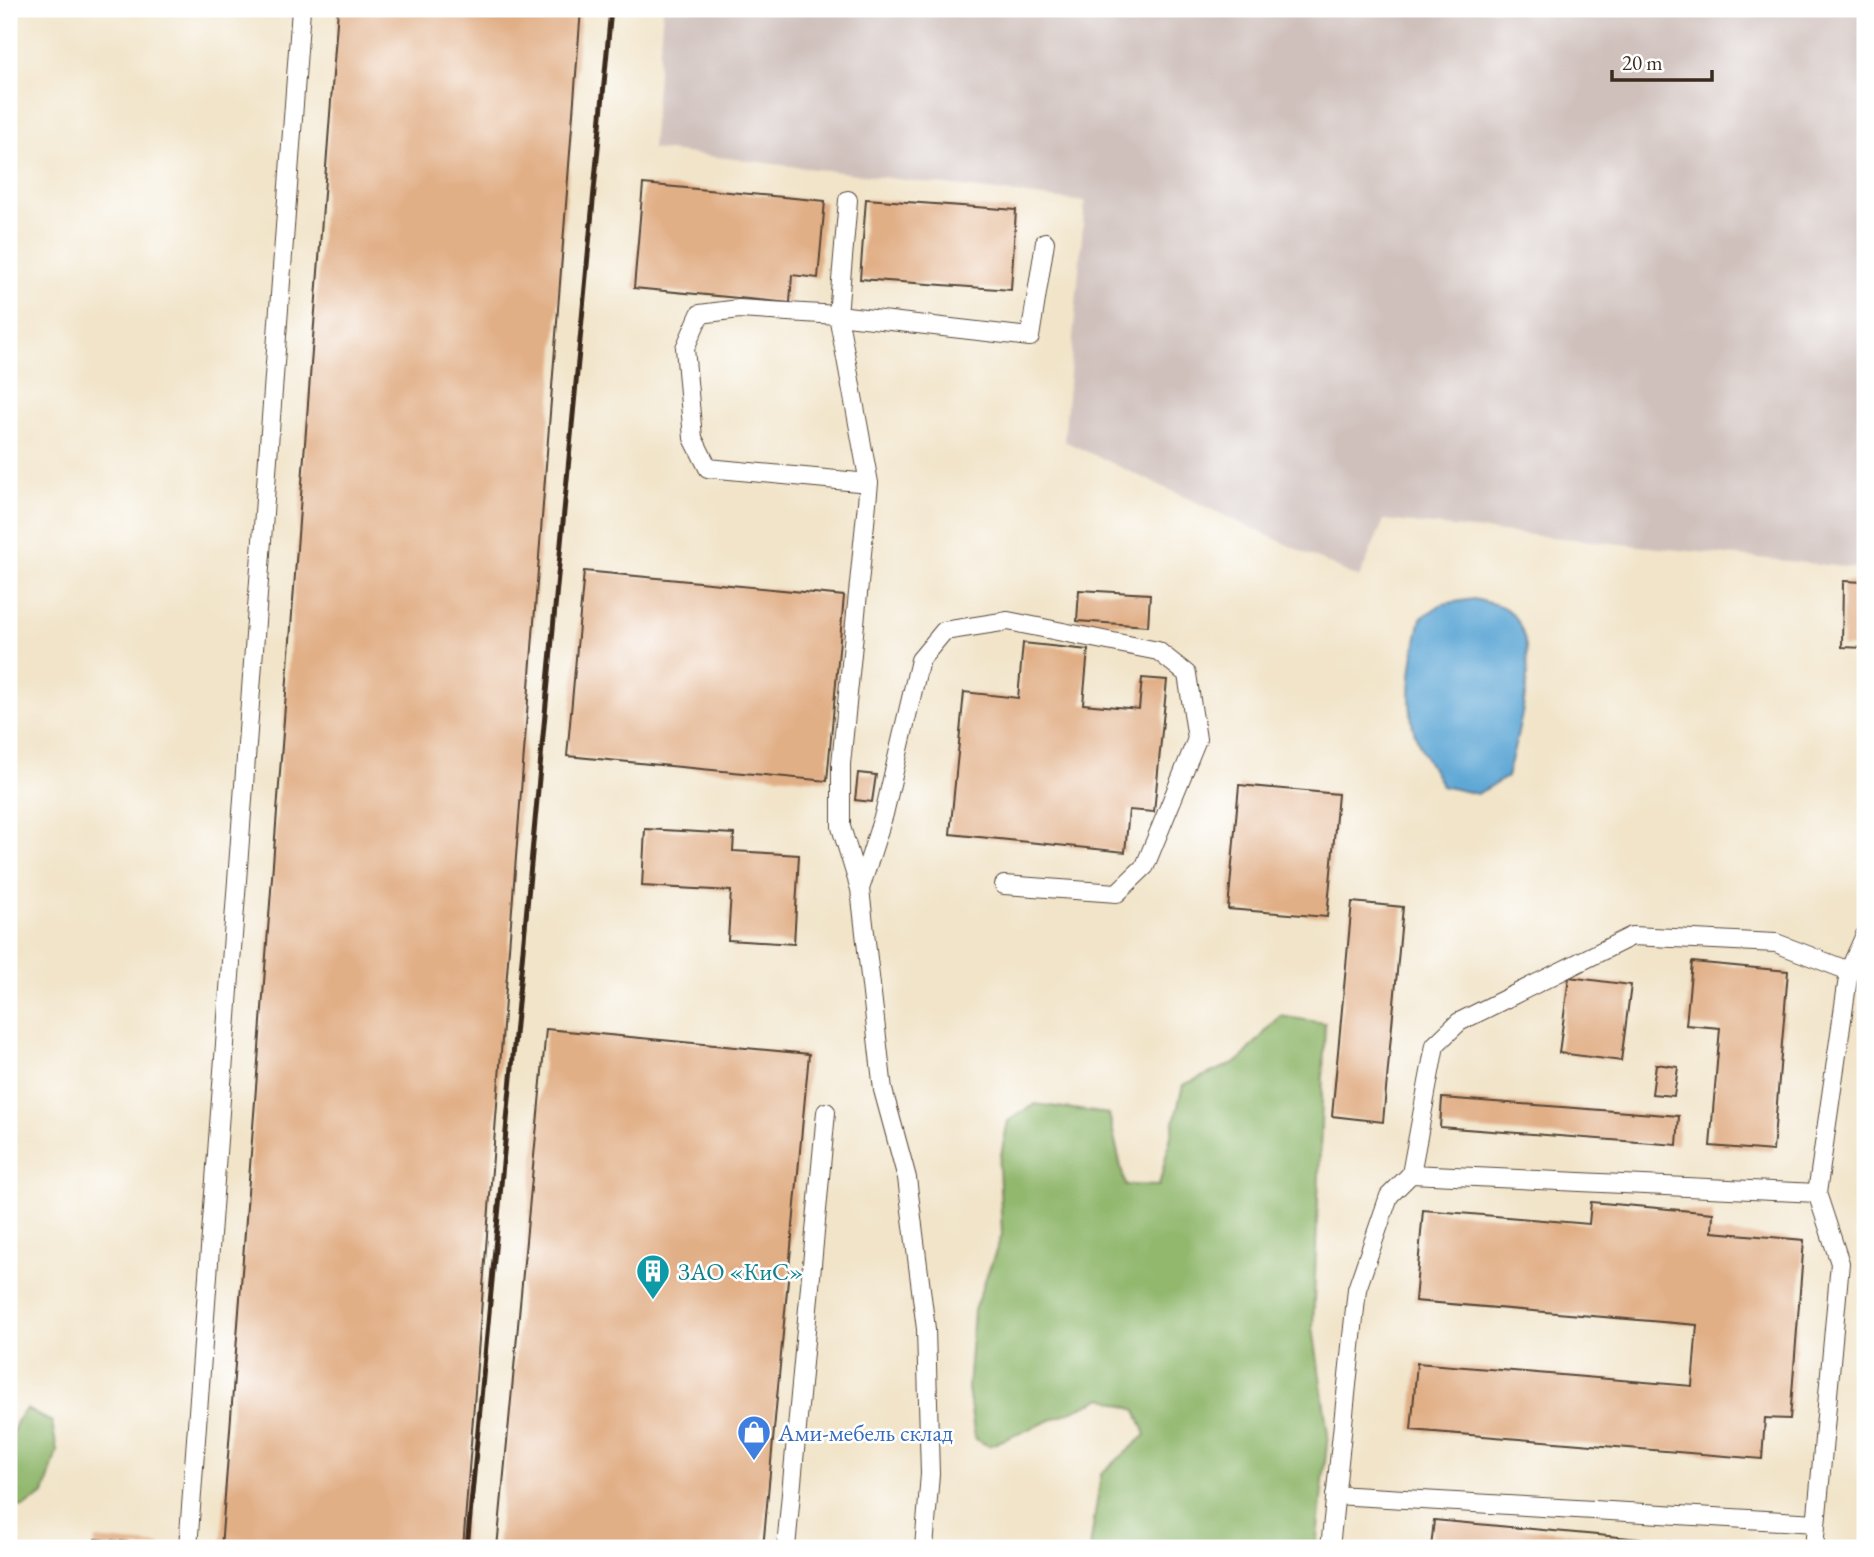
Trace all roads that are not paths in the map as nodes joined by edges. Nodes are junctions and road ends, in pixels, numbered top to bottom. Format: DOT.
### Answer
graph roads {
  1 [pos="301,9"];
  2 [pos="848,200"];
  3 [pos="1045,242"];
  4 [pos="838,315"];
  5 [pos="869,483"];
  6 [pos="1004,885"];
  7 [pos="860,889"];
  8 [pos="1865,935"];
  9 [pos="1849,971"];
  10 [pos="826,1112"];
  11 [pos="1411,1174"];
  12 [pos="1817,1193"];
  13 [pos="1335,1495"];
  14 [pos="1816,1523"];
  15 [pos="188,1548"];
  16 [pos="786,1548"];
  17 [pos="924,1548"];
  18 [pos="1330,1548"];
  19 [pos="1814,1548"];
  1 -- 15 [label="lane"];
  2 -- 4 [label="lane"];
  3 -- 4 [label="lane"];
  4 -- 5 [label="lane"];
  4 -- 5 [label="lane"];
  5 -- 7 [label="lane"];
  6 -- 7 [label="lane"];
  7 -- 17 [label="lane"];
  8 -- 9 [label="lane"];
  9 -- 11 [label="lane"];
  9 -- 12 [label="lane"];
  10 -- 16 [label="lane"];
  11 -- 12 [label="lane"];
  11 -- 13 [label="lane"];
  12 -- 14 [label="lane"];
  13 -- 14 [label="lane"];
  13 -- 18 [label="lane"];
  14 -- 19 [label="lane"];
}
